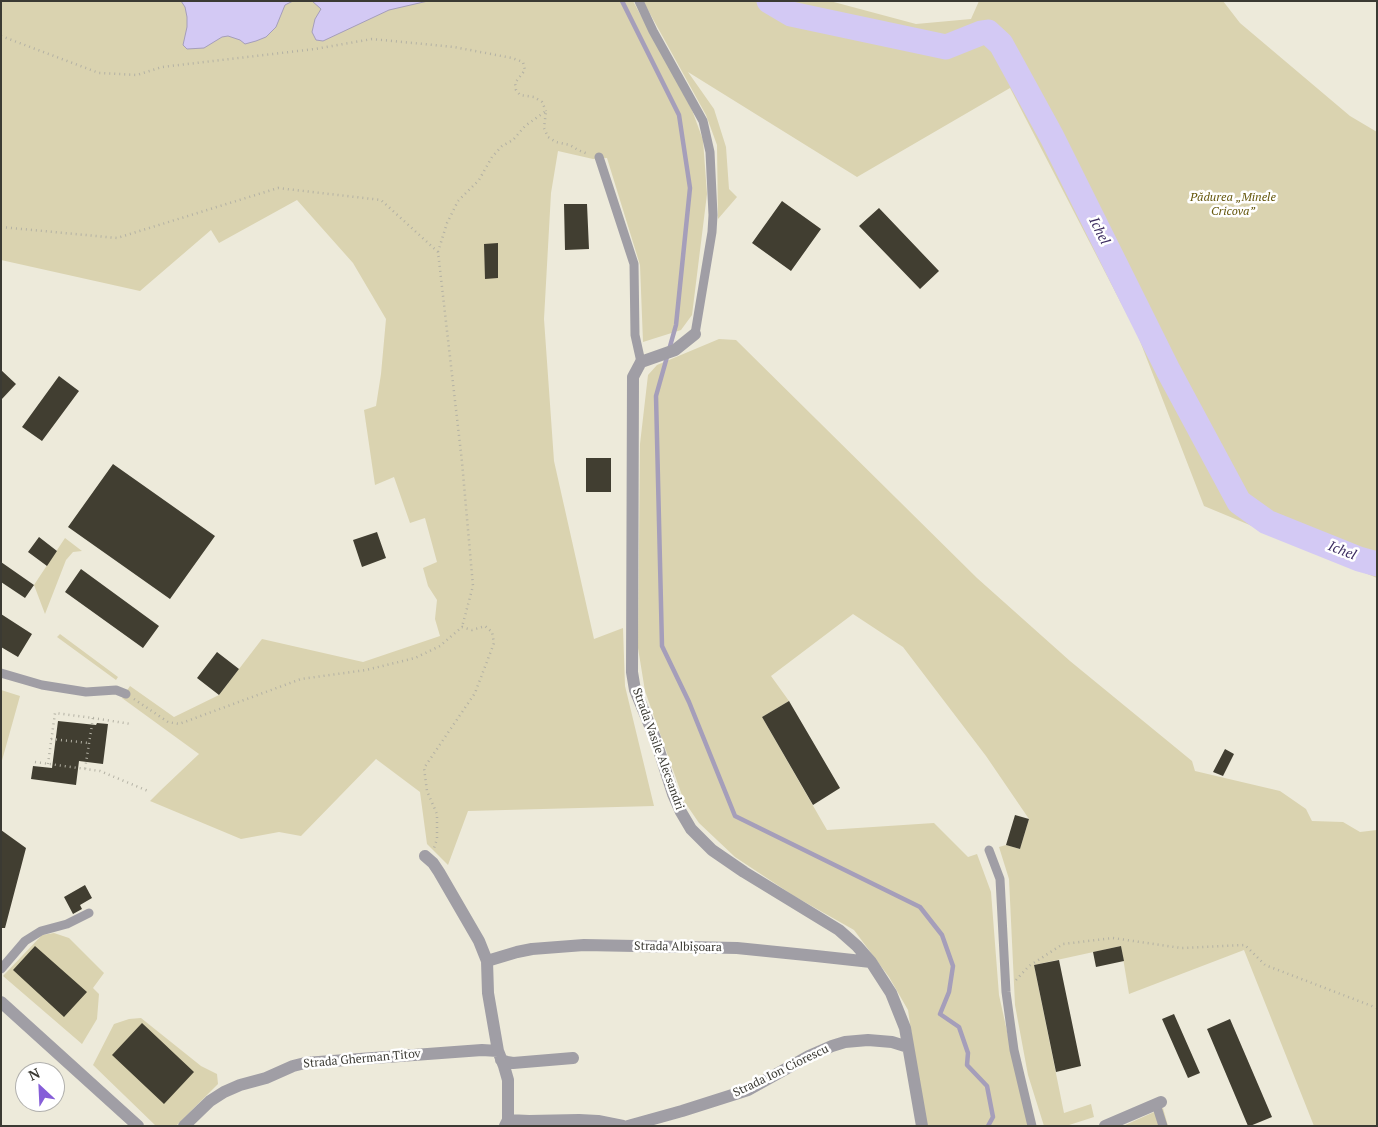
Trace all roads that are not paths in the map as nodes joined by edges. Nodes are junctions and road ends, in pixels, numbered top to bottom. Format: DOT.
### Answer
graph roads {
  1 [pos="638,1"];
  2 [pos="599,157"];
  3 [pos="695,334"];
  4 [pos="641,362"];
  5 [pos="1,673"];
  6 [pos="126,694"];
  7 [pos="989,850"];
  8 [pos="427,858"];
  9 [pos="90,913"];
  10 [pos="487,961"];
  11 [pos="871,962"];
  12 [pos="1,969"];
  13 [pos="1,1002"];
  14 [pos="908,1047"];
  15 [pos="499,1056"];
  16 [pos="573,1058"];
  17 [pos="1159,1103"];
  18 [pos="507,1123"];
  19 [pos="138,1126"];
  20 [pos="184,1126"];
  21 [pos="623,1126"];
  22 [pos="628,1126"];
  23 [pos="922,1126"];
  24 [pos="1032,1126"];
  25 [pos="1105,1126"];
  26 [pos="1163,1126"];
  1 -- 3 [label="lane"];
  2 -- 4 [label="lane"];
  3 -- 4 [label="street"];
  4 -- 11 [label="street, Strada Vasile Alecsandri"];
  5 -- 6 [label="lane"];
  7 -- 24 [label="lane"];
  8 -- 10 [label="street"];
  9 -- 12 [label="lane"];
  10 -- 11 [label="street, Strada Albișoara"];
  10 -- 15 [label="street"];
  11 -- 14 [label="street, Strada Vasile Alecsandri"];
  13 -- 19 [label="street"];
  14 -- 22 [label="street, Strada Ion Ciorescu"];
  14 -- 23 [label="street, Strada Vasile Alecsandri"];
  15 -- 16 [label="street, Strada Gherman Titov"];
  15 -- 18 [label="street"];
  15 -- 20 [label="street, Strada Gherman Titov"];
  17 -- 25 [label="street"];
  17 -- 26 [label="lane"];
  18 -- 21 [label="street"];
}
